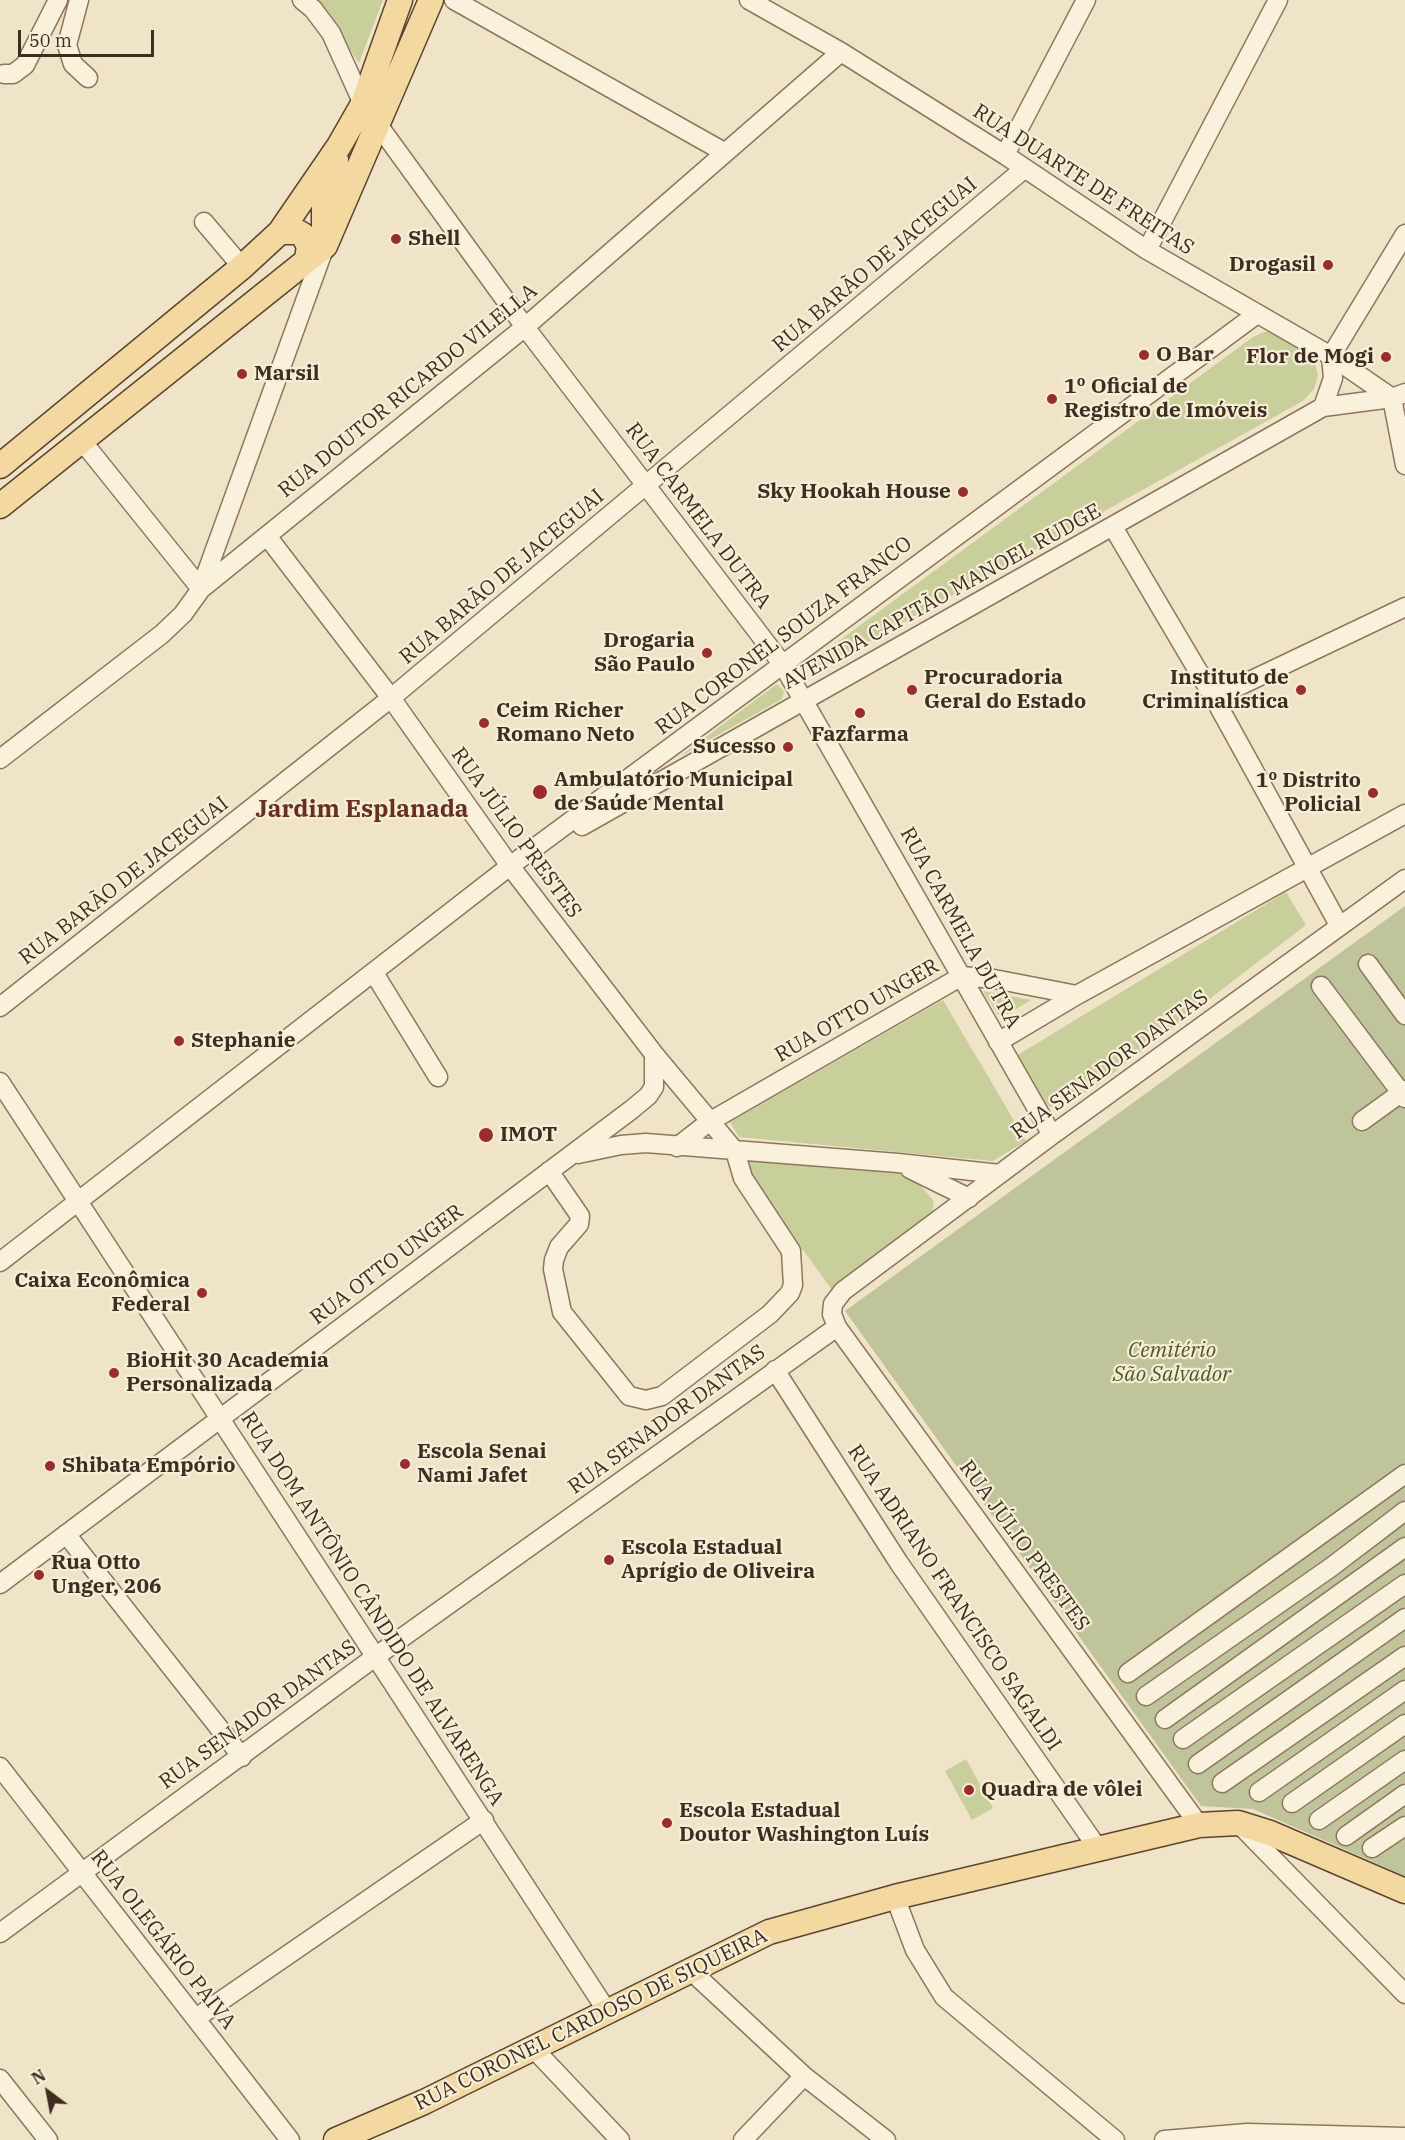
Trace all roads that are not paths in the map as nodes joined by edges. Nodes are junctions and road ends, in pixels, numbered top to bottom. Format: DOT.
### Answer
graph roads {
  1 [pos="58,0"];
  2 [pos="79,0"];
  3 [pos="302,0"];
  4 [pos="400,0"];
  5 [pos="431,0"];
  6 [pos="454,0"];
  7 [pos="749,0"];
  8 [pos="1086,0"];
  9 [pos="1278,0"];
  10 [pos="841,52"];
  11 [pos="4,74"];
  12 [pos="88,78"];
  13 [pos="363,104"];
  14 [pos="378,125"];
  15 [pos="339,146"];
  16 [pos="724,152"];
  17 [pos="1005,155"];
  18 [pos="1024,169"];
  19 [pos="204,222"];
  20 [pos="280,232"];
  21 [pos="1405,234"];
  22 [pos="1147,250"];
  23 [pos="316,252"];
  24 [pos="242,267"];
  25 [pos="1257,314"];
  26 [pos="525,327"];
  27 [pos="1331,356"];
  28 [pos="1398,395"];
  29 [pos="1323,407"];
  30 [pos="81,441"];
  31 [pos="1405,465"];
  32 [pos="0,466"];
  33 [pos="648,486"];
  34 [pos="0,506"];
  35 [pos="1113,527"];
  36 [pos="267,536"];
  37 [pos="201,589"];
  38 [pos="1405,607"];
  39 [pos="783,665"];
  40 [pos="391,698"];
  41 [pos="1214,698"];
  42 [pos="806,700"];
  43 [pos="0,759"];
  44 [pos="1405,814"];
  45 [pos="510,866"];
  46 [pos="1307,869"];
  47 [pos="1405,879"];
  48 [pos="1339,925"];
  49 [pos="1368,964"];
  50 [pos="374,973"];
  51 [pos="962,976"];
  52 [pos="1322,986"];
  53 [pos="1077,995"];
  54 [pos="0,1007"];
  55 [pos="1405,1015"];
  56 [pos="999,1042"];
  57 [pos="654,1054"];
  58 [pos="438,1077"];
  59 [pos="0,1082"];
  60 [pos="1404,1094"];
  61 [pos="1362,1121"];
  62 [pos="709,1122"];
  63 [pos="1052,1135"];
  64 [pos="677,1147"];
  65 [pos="735,1151"];
  66 [pos="571,1156"];
  67 [pos="898,1163"];
  68 [pos="549,1172"];
  69 [pos="1000,1174"];
  70 [pos="969,1198"];
  71 [pos="77,1202"];
  72 [pos="0,1262"];
  73 [pos="837,1327"];
  74 [pos="775,1370"];
  75 [pos="219,1419"];
  76 [pos="1405,1474"];
  77 [pos="1405,1511"];
  78 [pos="66,1534"];
  79 [pos="1405,1547"];
  80 [pos="0,1584"];
  81 [pos="1405,1584"];
  82 [pos="1405,1618"];
  83 [pos="1405,1656"];
  84 [pos="375,1657"];
  85 [pos="1128,1673"];
  86 [pos="1405,1690"];
  87 [pos="1146,1696"];
  88 [pos="1166,1719"];
  89 [pos="1405,1724"];
  90 [pos="1183,1739"];
  91 [pos="242,1757"];
  92 [pos="1405,1760"];
  93 [pos="1198,1764"];
  94 [pos="0,1767"];
  95 [pos="1222,1783"];
  96 [pos="1259,1792"];
  97 [pos="1405,1794"];
  98 [pos="1292,1803"];
  99 [pos="484,1820"];
  100 [pos="1319,1820"];
  101 [pos="1238,1823"];
  102 [pos="1199,1826"];
  103 [pos="1405,1826"];
  104 [pos="1346,1836"];
  105 [pos="1372,1848"];
  106 [pos="1099,1850"];
  107 [pos="82,1872"];
  108 [pos="1405,1892"];
  109 [pos="895,1897"];
  110 [pos="0,1933"];
  111 [pos="689,1969"];
  112 [pos="1405,1994"];
  113 [pos="607,2011"];
  114 [pos="196,2018"];
  115 [pos="534,2049"];
  116 [pos="804,2076"];
  117 [pos="0,2079"];
  118 [pos="1246,2136"];
  119 [pos="1405,2138"];
  120 [pos="48,2140"];
  121 [pos="291,2140"];
  122 [pos="336,2140"];
  123 [pos="620,2140"];
  124 [pos="743,2140"];
  125 [pos="886,2140"];
  126 [pos="1114,2140"];
  127 [pos="1164,2140"];
  1 -- 11 [label="street"];
  2 -- 12 [label="street"];
  3 -- 13 [label="street, RUA CARMELA DUTRA"];
  4 -- 13 [label="main road"];
  5 -- 14 [label="main road"];
  6 -- 16 [label="street"];
  7 -- 10 [label="street, RUA DUARTE DE FREITAS"];
  8 -- 17 [label="street"];
  9 -- 22 [label="street"];
  10 -- 16 [label="street, RUA DOUTOR RICARDO VILELLA"];
  10 -- 17 [label="street, RUA DUARTE DE FREITAS"];
  13 -- 14 [label="street, RUA CARMELA DUTRA"];
  13 -- 15 [label="main road"];
  14 -- 23 [label="main road"];
  14 -- 26 [label="street, RUA CARMELA DUTRA"];
  15 -- 20 [label="main road"];
  15 -- 23 [label="main road"];
  16 -- 26 [label="street, RUA DOUTOR RICARDO VILELLA"];
  17 -- 18 [label="street, RUA DUARTE DE FREITAS"];
  18 -- 22 [label="street, RUA DUARTE DE FREITAS"];
  18 -- 33 [label="street, RUA BARÃO DE JACEGUAI"];
  19 -- 24 [label="street"];
  20 -- 23 [label="main road"];
  20 -- 24 [label="main road"];
  21 -- 27 [label="street"];
  22 -- 25 [label="street, RUA DUARTE DE FREITAS"];
  23 -- 30 [label="main road"];
  23 -- 37 [label="street"];
  24 -- 32 [label="main road"];
  25 -- 27 [label="street, RUA DUARTE DE FREITAS"];
  25 -- 39 [label="street, RUA CORONEL SOUZA FRANCO"];
  26 -- 33 [label="street, RUA CARMELA DUTRA"];
  26 -- 36 [label="street, RUA DOUTOR RICARDO VILELLA"];
  27 -- 28 [label="street, RUA DUARTE DE FREITAS"];
  27 -- 29 [label="street"];
  28 -- 29 [label="street, AVENIDA CAPITÃO MANOEL RUDGE"];
  28 -- 31 [label="street"];
  29 -- 35 [label="street, AVENIDA CAPITÃO MANOEL RUDGE"];
  30 -- 34 [label="main road"];
  30 -- 37 [label="street"];
  33 -- 39 [label="street, RUA CARMELA DUTRA"];
  33 -- 40 [label="street, RUA BARÃO DE JACEGUAI"];
  35 -- 41 [label="street"];
  35 -- 42 [label="street, AVENIDA CAPITÃO MANOEL RUDGE"];
  36 -- 37 [label="street, RUA DOUTOR RICARDO VILELLA"];
  36 -- 40 [label="street, RUA JÚLIO PRESTES"];
  37 -- 43 [label="street, RUA DOUTOR RICARDO VILELLA"];
  38 -- 41 [label="street"];
  39 -- 42 [label="street, RUA CARMELA DUTRA"];
  39 -- 45 [label="street, RUA CORONEL SOUZA FRANCO"];
  40 -- 45 [label="street, RUA JÚLIO PRESTES"];
  40 -- 54 [label="street, RUA BARÃO DE JACEGUAI"];
  41 -- 46 [label="street"];
  42 -- 45 [label="street, AVENIDA CAPITÃO MANOEL RUDGE"];
  42 -- 51 [label="street, RUA CARMELA DUTRA"];
  44 -- 46 [label="street"];
  45 -- 50 [label="street, RUA CORONEL SOUZA FRANCO"];
  45 -- 57 [label="street, RUA JÚLIO PRESTES"];
  46 -- 48 [label="street"];
  46 -- 53 [label="street"];
  47 -- 48 [label="street, RUA SENADOR DANTAS"];
  48 -- 63 [label="street, RUA SENADOR DANTAS"];
  49 -- 55 [label="street"];
  50 -- 58 [label="street"];
  50 -- 71 [label="street, RUA CORONEL SOUZA FRANCO"];
  51 -- 53 [label="street, RUA OTTO UNGER"];
  51 -- 56 [label="street, RUA CARMELA DUTRA"];
  51 -- 62 [label="street, RUA OTTO UNGER"];
  52 -- 60 [label="street"];
  53 -- 56 [label="street"];
  56 -- 63 [label="street, RUA CARMELA DUTRA"];
  57 -- 62 [label="street, RUA JÚLIO PRESTES"];
  57 -- 66 [label="street, RUA OTTO UNGER"];
  59 -- 71 [label="street, RUA DOM ANTÔNIO CÂNDIDO DE ALVARENGA"];
  60 -- 61 [label="street"];
  62 -- 64 [label="street, RUA OTTO UNGER"];
  62 -- 65 [label="street, RUA JÚLIO PRESTES"];
  63 -- 69 [label="street, RUA SENADOR DANTAS"];
  64 -- 65 [label="street, RUA OTTO UNGER"];
  64 -- 66 [label="street, RUA OTTO UNGER"];
  65 -- 67 [label="street, RUA OTTO UNGER"];
  65 -- 68 [label="street"];
  66 -- 68 [label="street, RUA OTTO UNGER"];
  67 -- 69 [label="street, RUA OTTO UNGER"];
  67 -- 70 [label="street"];
  68 -- 75 [label="street, RUA OTTO UNGER"];
  69 -- 70 [label="street, RUA SENADOR DANTAS"];
  70 -- 73 [label="street, RUA SENADOR DANTAS"];
  71 -- 72 [label="street, RUA CORONEL SOUZA FRANCO"];
  71 -- 75 [label="street, RUA DOM ANTÔNIO CÂNDIDO DE ALVARENGA"];
  73 -- 74 [label="street, RUA SENADOR DANTAS"];
  73 -- 102 [label="street, RUA JÚLIO PRESTES"];
  74 -- 84 [label="street, RUA SENADOR DANTAS"];
  74 -- 106 [label="street, RUA ADRIANO FRANCISCO SAGALDI"];
  75 -- 78 [label="street, RUA OTTO UNGER"];
  75 -- 84 [label="street, RUA DOM ANTÔNIO CÂNDIDO DE ALVARENGA"];
  76 -- 85 [label="street"];
  77 -- 87 [label="street"];
  78 -- 80 [label="street, RUA OTTO UNGER"];
  78 -- 91 [label="street"];
  79 -- 88 [label="street"];
  81 -- 90 [label="street"];
  82 -- 93 [label="street"];
  83 -- 95 [label="street"];
  84 -- 91 [label="street, RUA SENADOR DANTAS"];
  84 -- 99 [label="street, RUA DOM ANTÔNIO CÂNDIDO DE ALVARENGA"];
  86 -- 96 [label="street"];
  89 -- 98 [label="street"];
  91 -- 107 [label="street, RUA SENADOR DANTAS"];
  92 -- 100 [label="street"];
  94 -- 107 [label="street, RUA OLEGÁRIO PAIVA"];
  97 -- 104 [label="street"];
  99 -- 113 [label="street, RUA DOM ANTÔNIO CÂNDIDO DE ALVARENGA"];
  99 -- 114 [label="street"];
  101 -- 102 [label="main road, RUA CORONEL CARDOSO DE SIQUEIRA"];
  101 -- 108 [label="main road"];
  101 -- 112 [label="street"];
  102 -- 106 [label="main road, RUA CORONEL CARDOSO DE SIQUEIRA"];
  103 -- 105 [label="street"];
  106 -- 109 [label="main road, RUA CORONEL CARDOSO DE SIQUEIRA"];
  107 -- 110 [label="street, RUA SENADOR DANTAS"];
  107 -- 114 [label="street, RUA OLEGÁRIO PAIVA"];
  109 -- 111 [label="main road, RUA CORONEL CARDOSO DE SIQUEIRA"];
  109 -- 126 [label="street"];
  111 -- 113 [label="main road, RUA CORONEL CARDOSO DE SIQUEIRA"];
  111 -- 116 [label="street"];
  113 -- 115 [label="main road, RUA CORONEL CARDOSO DE SIQUEIRA"];
  114 -- 121 [label="street, RUA OLEGÁRIO PAIVA"];
  115 -- 122 [label="main road, RUA CORONEL CARDOSO DE SIQUEIRA"];
  115 -- 123 [label="street"];
  116 -- 124 [label="street"];
  116 -- 125 [label="street"];
  117 -- 120 [label="street"];
  118 -- 119 [label="street"];
  118 -- 127 [label="street"];
}
